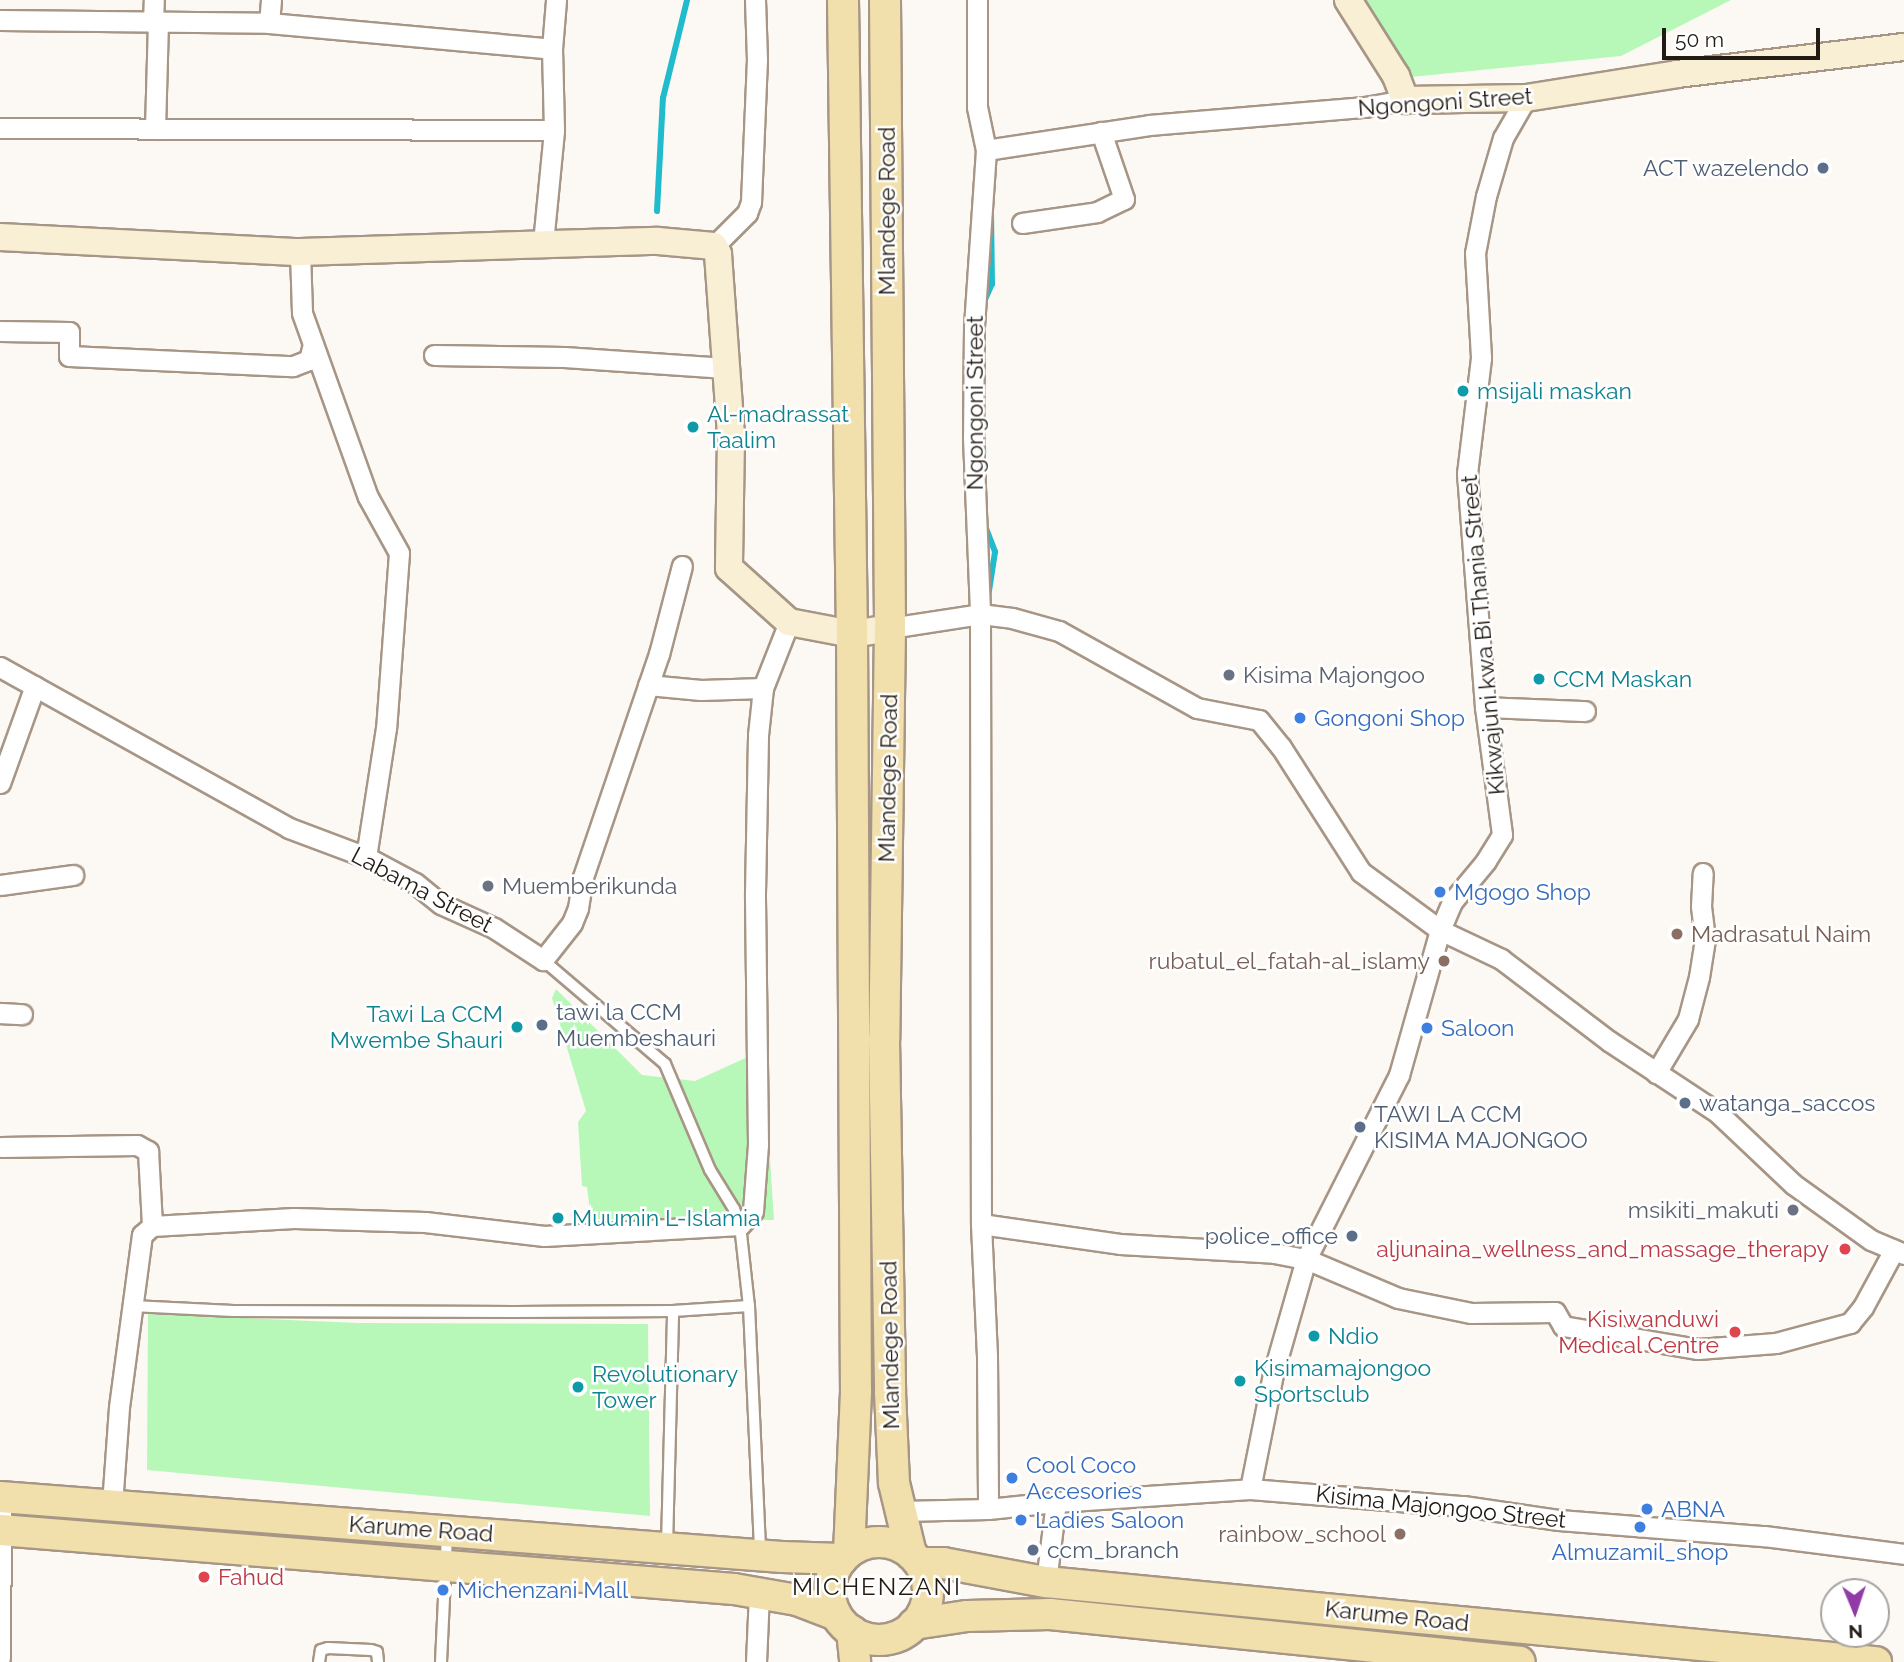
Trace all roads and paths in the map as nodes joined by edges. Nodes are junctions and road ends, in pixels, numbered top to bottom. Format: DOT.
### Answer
graph roads {
  1 [pos="154,0"];
  2 [pos="271,0"];
  3 [pos="556,0"];
  4 [pos="755,0"];
  5 [pos="976,0"];
  6 [pos="1348,0"];
  7 [pos="885,13"];
  8 [pos="843,15"];
  9 [pos="0,20"];
  10 [pos="156,23"];
  11 [pos="269,23"];
  12 [pos="1904,47"];
  13 [pos="552,49"];
  14 [pos="1526,99"];
  15 [pos="1405,100"];
  16 [pos="0,128"];
  17 [pos="155,129"];
  18 [pos="554,130"];
  19 [pos="1101,132"];
  20 [pos="986,150"];
  21 [pos="1023,223"];
  22 [pos="0,237"];
  23 [pos="543,243"];
  24 [pos="714,246"];
  25 [pos="300,251"];
  26 [pos="888,319"];
  27 [pos="847,321"];
  28 [pos="0,331"];
  29 [pos="313,344"];
  30 [pos="434,355"];
  31 [pos="726,368"];
  32 [pos="682,566"];
  33 [pos="980,614"];
  34 [pos="789,622"];
  35 [pos="890,628"];
  36 [pos="852,634"];
  37 [pos="0,667"];
  38 [pos="648,685"];
  39 [pos="35,687"];
  40 [pos="763,688"];
  41 [pos="1485,707"];
  42 [pos="1585,711"];
  43 [pos="0,783"];
  44 [pos="366,857"];
  45 [pos="1703,873"];
  46 [pos="73,876"];
  47 [pos="0,885"];
  48 [pos="1440,930"];
  49 [pos="543,960"];
  50 [pos="0,1013"];
  51 [pos="22,1014"];
  52 [pos="884,1039"];
  53 [pos="854,1040"];
  54 [pos="1656,1073"];
  55 [pos="1,1147"];
  56 [pos="981,1224"];
  57 [pos="740,1225"];
  58 [pos="152,1226"];
  59 [pos="1899,1252"];
  60 [pos="1306,1259"];
  61 [pos="132,1306"];
  62 [pos="749,1306"];
  63 [pos="673,1311"];
  64 [pos="1250,1489"];
  65 [pos="0,1497"];
  66 [pos="1056,1502"];
  67 [pos="112,1505"];
  68 [pos="988,1509"];
  69 [pos="901,1511"];
  70 [pos="0,1530"];
  71 [pos="447,1531"];
  72 [pos="667,1549"];
  73 [pos="1904,1554"];
  74 [pos="760,1555"];
  75 [pos="845,1555"];
  76 [pos="915,1559"];
  77 [pos="446,1566"];
  78 [pos="1046,1582"];
  79 [pos="760,1594"];
  80 [pos="844,1623"];
  81 [pos="912,1627"];
  82 [pos="0,1658"];
  83 [pos="319,1662"];
  84 [pos="378,1662"];
  85 [pos="441,1662"];
  86 [pos="756,1662"];
  87 [pos="855,1662"];
  88 [pos="901,1662"];
  89 [pos="1520,1662"];
  90 [pos="1876,1662"];
  1 -- 10 [label="street"];
  2 -- 11 [label="street"];
  3 -- 13 [label="street"];
  4 -- 24 [label="street"];
  5 -- 20 [label="street, Ngongoni Street"];
  6 -- 15 [label="street"];
  7 -- 8 [label="main road"];
  7 -- 26 [label="main road, Mlandege Road"];
  8 -- 27 [label="main road, Mlandege Road"];
  9 -- 10 [label="street"];
  10 -- 11 [label="street"];
  10 -- 17 [label="street"];
  11 -- 13 [label="street"];
  12 -- 14 [label="street, Ngongoni Street"];
  13 -- 18 [label="street"];
  14 -- 15 [label="street, Ngongoni Street"];
  14 -- 41 [label="street, Kikwajuni kwa Bi Thania Street"];
  15 -- 19 [label="street, Ngongoni Street"];
  16 -- 17 [label="street"];
  17 -- 18 [label="street"];
  18 -- 23 [label="street"];
  19 -- 20 [label="street, Ngongoni Street"];
  19 -- 21 [label="street"];
  20 -- 33 [label="street, Ngongoni Street"];
  22 -- 25 [label="street"];
  23 -- 24 [label="street"];
  23 -- 25 [label="street"];
  24 -- 31 [label="street"];
  25 -- 29 [label="street"];
  26 -- 27 [label="main road"];
  26 -- 35 [label="main road, Mlandege Road"];
  27 -- 36 [label="main road, Mlandege Road"];
  28 -- 29 [label="street"];
  29 -- 44 [label="street"];
  30 -- 31 [label="street"];
  31 -- 34 [label="street"];
  32 -- 38 [label="street"];
  33 -- 35 [label="street"];
  33 -- 48 [label="street"];
  33 -- 56 [label="street, Ngongoni Street"];
  34 -- 36 [label="street"];
  34 -- 40 [label="street"];
  35 -- 36 [label="street"];
  35 -- 52 [label="main road, Mlandege Road"];
  36 -- 53 [label="main road, Mlandege Road"];
  37 -- 39 [label="street, Labama Street"];
  38 -- 40 [label="street"];
  38 -- 49 [label="street"];
  39 -- 43 [label="street"];
  39 -- 44 [label="street, Labama Street"];
  40 -- 57 [label="street"];
  41 -- 42 [label="street"];
  41 -- 48 [label="street, Kikwajuni kwa Bi Thania Street"];
  44 -- 49 [label="street, Labama Street"];
  45 -- 54 [label="street"];
  46 -- 47 [label="street"];
  48 -- 54 [label="street"];
  48 -- 60 [label="street, Kikwajuni kwa Bi Thania Street"];
  49 -- 57 [label="lane, Labama Street"];
  50 -- 51 [label="street"];
  52 -- 53 [label="main road"];
  52 -- 69 [label="main road, Mlandege Road"];
  53 -- 75 [label="main road, Mlandege Road"];
  54 -- 59 [label="street"];
  55 -- 58 [label="street"];
  56 -- 60 [label="street"];
  56 -- 68 [label="street, Ngongoni Street"];
  57 -- 58 [label="street"];
  57 -- 62 [label="lane, Labama Street"];
  58 -- 61 [label="street"];
  59 -- 60 [label="street"];
  60 -- 64 [label="street, Kikwajuni kwa Bi Thania Street"];
  61 -- 63 [label="lane"];
  61 -- 67 [label="street"];
  62 -- 63 [label="lane"];
  62 -- 74 [label="lane, Labama Street"];
  63 -- 72 [label="lane"];
  64 -- 66 [label="street, Kisima Majongoo Street"];
  64 -- 73 [label="street, Kisima Majongoo Street"];
  65 -- 67 [label="main road, Karume Road"];
  65 -- 70 [label="street"];
  66 -- 68 [label="street, Kisima Majongoo Street"];
  66 -- 78 [label="street"];
  67 -- 71 [label="main road, Karume Road"];
  68 -- 69 [label="street, Kisima Majongoo Street"];
  69 -- 76 [label="main road, Mlandege Road"];
  70 -- 77 [label="main road, Karume Road"];
  70 -- 82 [label="street"];
  71 -- 72 [label="main road, Karume Road"];
  71 -- 77 [label="lane"];
  72 -- 74 [label="main road, Karume Road"];
  74 -- 75 [label="main road, Karume Road"];
  75 -- 76 [label="main road"];
  75 -- 80 [label="main road"];
  76 -- 78 [label="main road, Karume Road"];
  76 -- 81 [label="main road"];
  77 -- 79 [label="main road, Karume Road"];
  77 -- 85 [label="lane"];
  78 -- 90 [label="main road, Karume Road"];
  79 -- 80 [label="main road, Karume Road"];
  79 -- 86 [label="street"];
  80 -- 81 [label="main road"];
  80 -- 87 [label="main road"];
  81 -- 88 [label="main road"];
  81 -- 89 [label="main road, Karume Road"];
  83 -- 84 [label="lane"];
}
